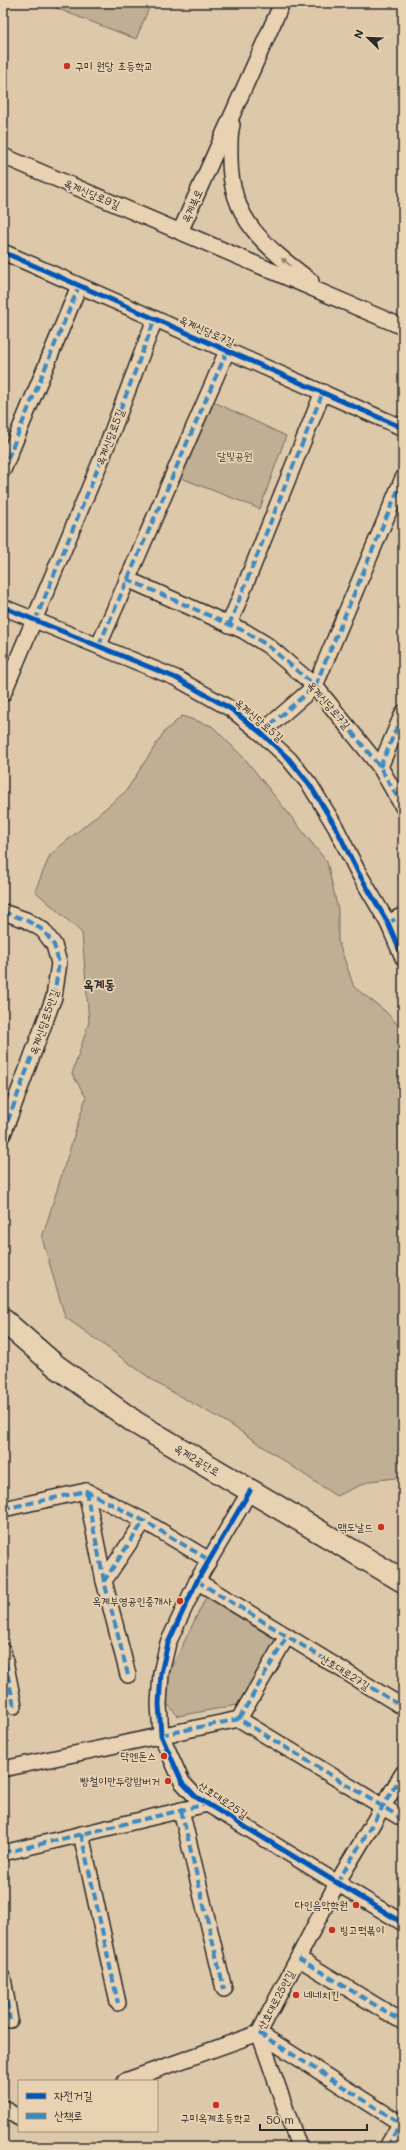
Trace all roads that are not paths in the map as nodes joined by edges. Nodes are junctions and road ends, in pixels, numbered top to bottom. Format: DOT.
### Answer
graph roads {
  1 [pos="282,3"];
  2 [pos="239,99"];
  3 [pos="3,156"];
  4 [pos="180,232"];
  5 [pos="3,252"];
  6 [pos="79,286"];
  7 [pos="328,295"];
  8 [pos="155,319"];
  9 [pos="403,327"];
  10 [pos="227,351"];
  11 [pos="323,392"];
  12 [pos="403,428"];
  13 [pos="3,470"];
  14 [pos="403,478"];
  15 [pos="127,579"];
  16 [pos="3,607"];
  17 [pos="35,621"];
  18 [pos="229,625"];
  19 [pos="99,645"];
  20 [pos="315,686"];
  21 [pos="3,694"];
  22 [pos="403,713"];
  23 [pos="261,733"];
  24 [pos="380,767"];
  25 [pos="403,807"];
  26 [pos="3,912"];
  27 [pos="403,915"];
  28 [pos="388,923"];
  29 [pos="403,958"];
  30 [pos="3,1134"];
  31 [pos="3,1320"];
  32 [pos="3,1336"];
  33 [pos="86,1491"];
  34 [pos="246,1496"];
  35 [pos="3,1509"];
  36 [pos="144,1521"];
  37 [pos="209,1560"];
  38 [pos="104,1581"];
  39 [pos="197,1581"];
  40 [pos="403,1581"];
  41 [pos="403,1596"];
  42 [pos="287,1636"];
  43 [pos="3,1651"];
  44 [pos="128,1675"];
  45 [pos="14,1706"];
  46 [pos="403,1707"];
  47 [pos="239,1719"];
  48 [pos="161,1735"];
  49 [pos="3,1769"];
  50 [pos="403,1773"];
  51 [pos="207,1804"];
  52 [pos="382,1807"];
  53 [pos="181,1810"];
  54 [pos="403,1819"];
  55 [pos="81,1834"];
  56 [pos="3,1853"];
  57 [pos="337,1883"];
  58 [pos="403,1923"];
  59 [pos="298,1958"];
  60 [pos="3,1978"];
  61 [pos="224,1989"];
  62 [pos="118,2002"];
  63 [pos="10,2020"];
  64 [pos="403,2022"];
  65 [pos="259,2033"];
  66 [pos="128,2080"];
  67 [pos="3,2108"];
  68 [pos="18,2117"];
  69 [pos="402,2121"];
  70 [pos="298,2147"];
  71 [pos="387,2147"];
  1 -- 2 [label="street, 옥계북로"];
  2 -- 4 [label="street, 옥계북로"];
  7 -- 2 [label="street, one-way"];
  3 -- 4 [label="street, 옥계신당로9길"];
  4 -- 7 [label="street, 옥계북로"];
  5 -- 6 [label="street, 옥계신당로7길"];
  6 -- 8 [label="street, 옥계신당로7길"];
  6 -- 13 [label="street"];
  7 -- 9 [label="street, 옥계북로"];
  8 -- 10 [label="street, 옥계신당로7길"];
  8 -- 17 [label="street, 옥계신당로5길"];
  10 -- 11 [label="street, 옥계신당로7길"];
  10 -- 15 [label="street"];
  11 -- 12 [label="street, 옥계신당로7길"];
  11 -- 18 [label="street"];
  14 -- 20 [label="street, 옥계신당로5길"];
  15 -- 18 [label="street, 옥계신당로7길"];
  15 -- 19 [label="street"];
  16 -- 17 [label="street, 옥계신당로5길"];
  17 -- 19 [label="street, 옥계신당로5길"];
  17 -- 21 [label="street"];
  18 -- 20 [label="street, 옥계신당로7길"];
  19 -- 23 [label="street, 옥계신당로5길"];
  20 -- 23 [label="street, 옥계신당로5길"];
  20 -- 24 [label="street, 옥계신당로7길"];
  22 -- 24 [label="street"];
  23 -- 28 [label="street, 옥계신당로5길"];
  24 -- 25 [label="street, 옥계신당로7길"];
  26 -- 30 [label="street, 옥계신당로5안길"];
  27 -- 28 [label="street"];
  28 -- 29 [label="street, 옥계신당로5길"];
  31 -- 34 [label="main road, 옥계2공단로"];
  32 -- 34 [label="main road, 옥계2공단로"];
  33 -- 35 [label="street"];
  33 -- 36 [label="street"];
  33 -- 38 [label="street"];
  34 -- 37 [label="street, 산호대로25길"];
  34 -- 40 [label="main road, 옥계2공단로"];
  34 -- 41 [label="main road, 옥계2공단로"];
  36 -- 37 [label="street"];
  36 -- 38 [label="street"];
  37 -- 39 [label="street, 산호대로25길"];
  38 -- 44 [label="street"];
  39 -- 42 [label="street, 산호대로27길"];
  39 -- 48 [label="street, 산호대로25길"];
  42 -- 46 [label="street, 산호대로27길"];
  42 -- 47 [label="street"];
  43 -- 45 [label="street"];
  47 -- 48 [label="street"];
  47 -- 52 [label="street"];
  48 -- 49 [label="street"];
  48 -- 51 [label="street, 산호대로25길"];
  50 -- 52 [label="street"];
  51 -- 53 [label="street"];
  51 -- 57 [label="street, 산호대로25길"];
  52 -- 54 [label="street"];
  52 -- 57 [label="street"];
  53 -- 55 [label="street"];
  53 -- 61 [label="street"];
  55 -- 56 [label="street"];
  55 -- 62 [label="street"];
  57 -- 58 [label="street, 산호대로25길"];
  57 -- 59 [label="street, 산호대로25안길"];
  59 -- 64 [label="street"];
  59 -- 65 [label="street, 산호대로25안길"];
  60 -- 63 [label="street"];
  65 -- 66 [label="street, 산호대로25안길"];
  65 -- 69 [label="street"];
  65 -- 70 [label="street"];
  67 -- 68 [label="street"];
  69 -- 71 [label="street"];
}
